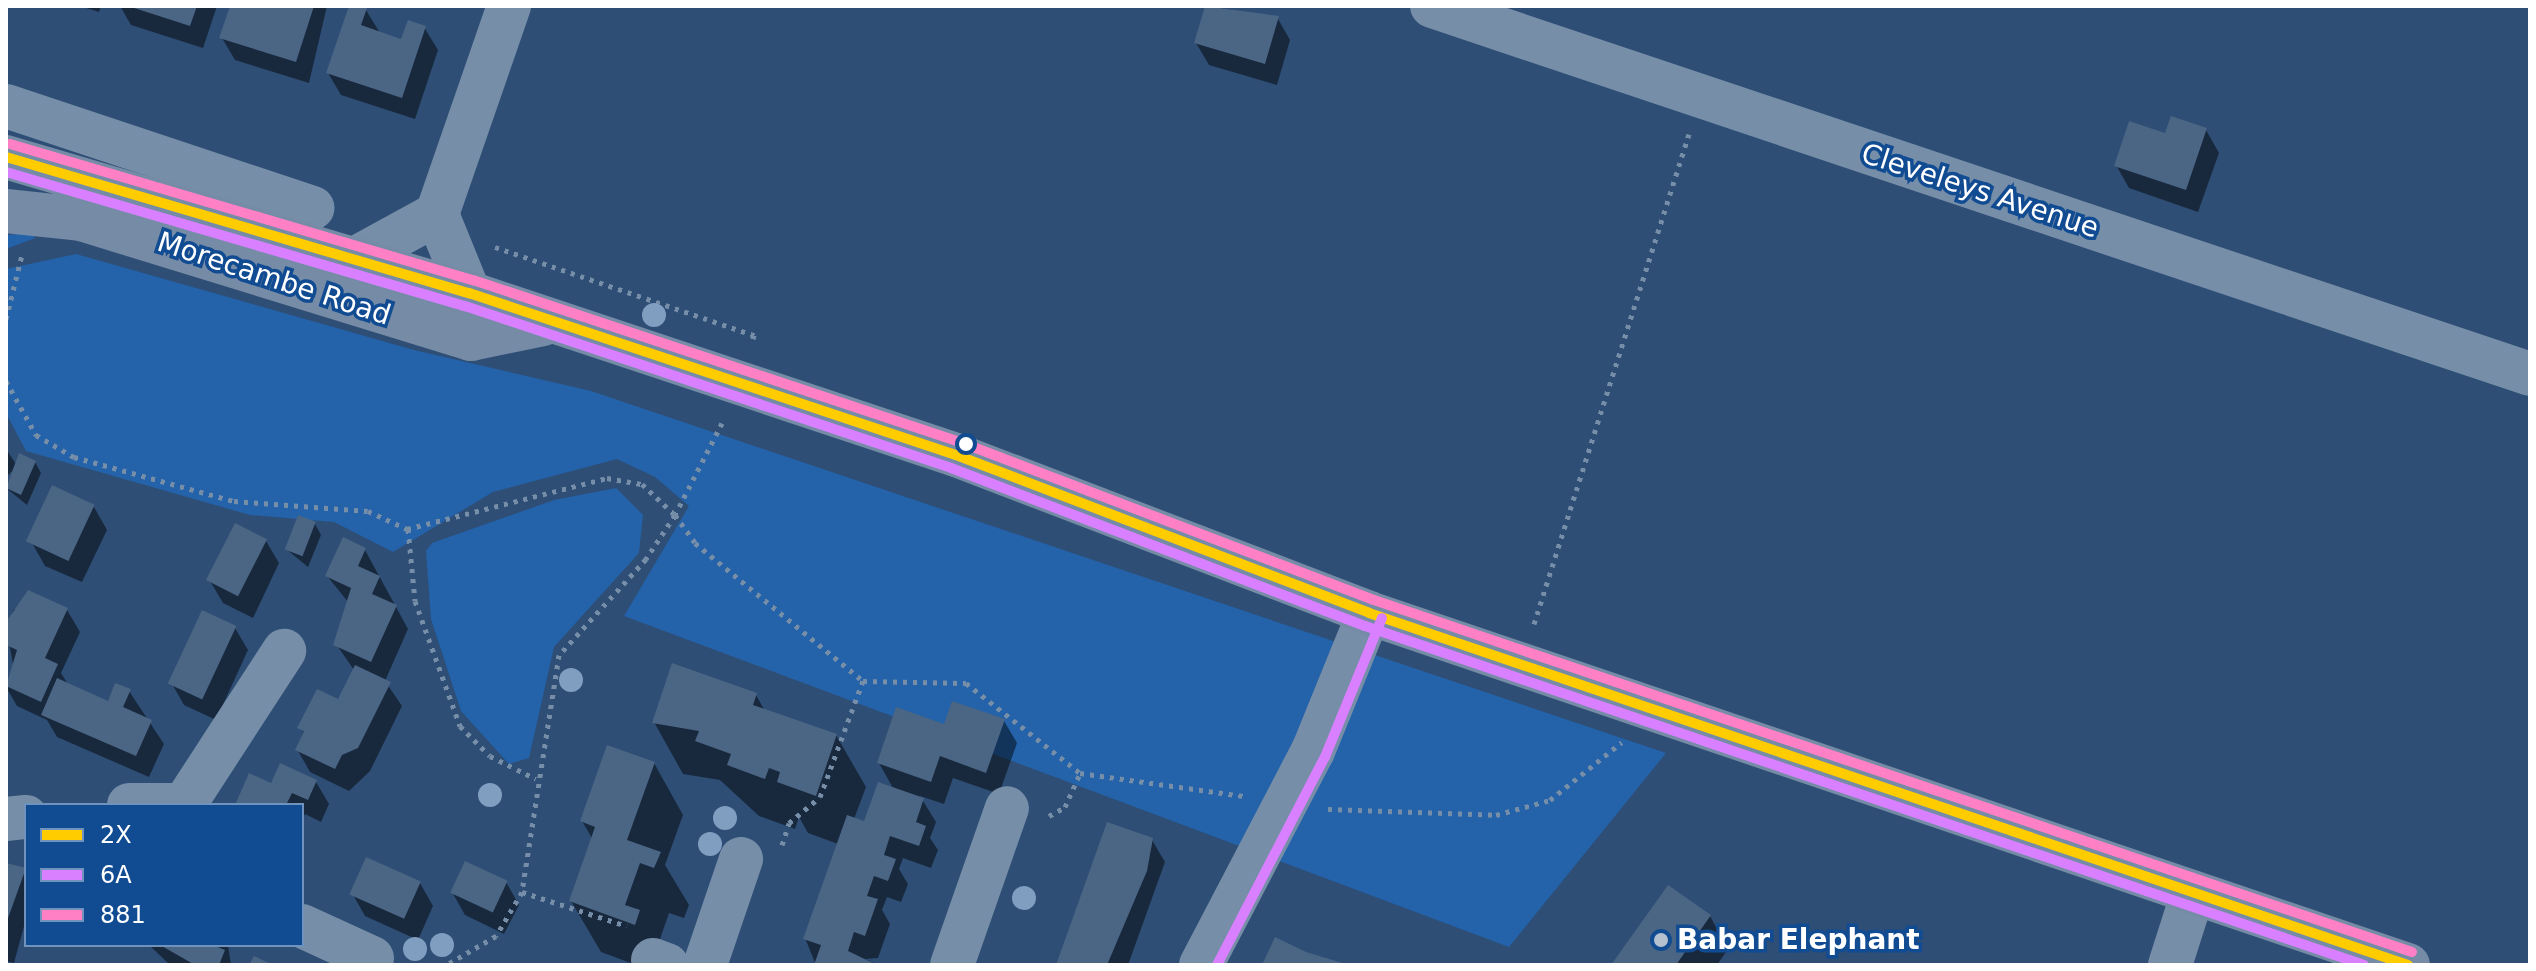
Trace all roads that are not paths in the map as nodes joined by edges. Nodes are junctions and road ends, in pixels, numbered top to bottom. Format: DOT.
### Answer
graph roads {
  1 [pos="509,6"];
  2 [pos="1432,6"];
  3 [pos="6,106"];
  4 [pos="6,157"];
  5 [pos="312,208"];
  6 [pos="437,214"];
  7 [pos="16,229"];
  8 [pos="347,263"];
  9 [pos="469,293"];
  10 [pos="543,324"];
  11 [pos="2530,374"];
  12 [pos="1369,613"];
  13 [pos="284,651"];
  14 [pos="185,803"];
  15 [pos="1007,808"];
  16 [pos="741,859"];
  17 [pos="2193,893"];
  18 [pos="304,927"];
  19 [pos="372,958"];
  20 [pos="705,965"];
  21 [pos="952,965"];
  22 [pos="1201,965"];
  23 [pos="2170,965"];
  24 [pos="2408,965"];
  1 -- 6 [label="street"];
  2 -- 11 [label="street, Cleveleys Avenue"];
  3 -- 5 [label="street"];
  4 -- 8 [label="main road, Morecambe Road"];
  6 -- 8 [label="street"];
  6 -- 9 [label="street"];
  7 -- 10 [label="main road, Morecambe Road"];
  8 -- 9 [label="main road, Morecambe Road"];
  9 -- 10 [label="main road, Morecambe Road"];
  10 -- 12 [label="main road, Morecambe Road"];
  12 -- 17 [label="main road, Morecambe Road"];
  12 -- 22 [label="street"];
  13 -- 14 [label="street"];
  15 -- 21 [label="street"];
  16 -- 20 [label="street"];
  17 -- 23 [label="street"];
  17 -- 24 [label="main road, Morecambe Road"];
  18 -- 19 [label="street"];
}
